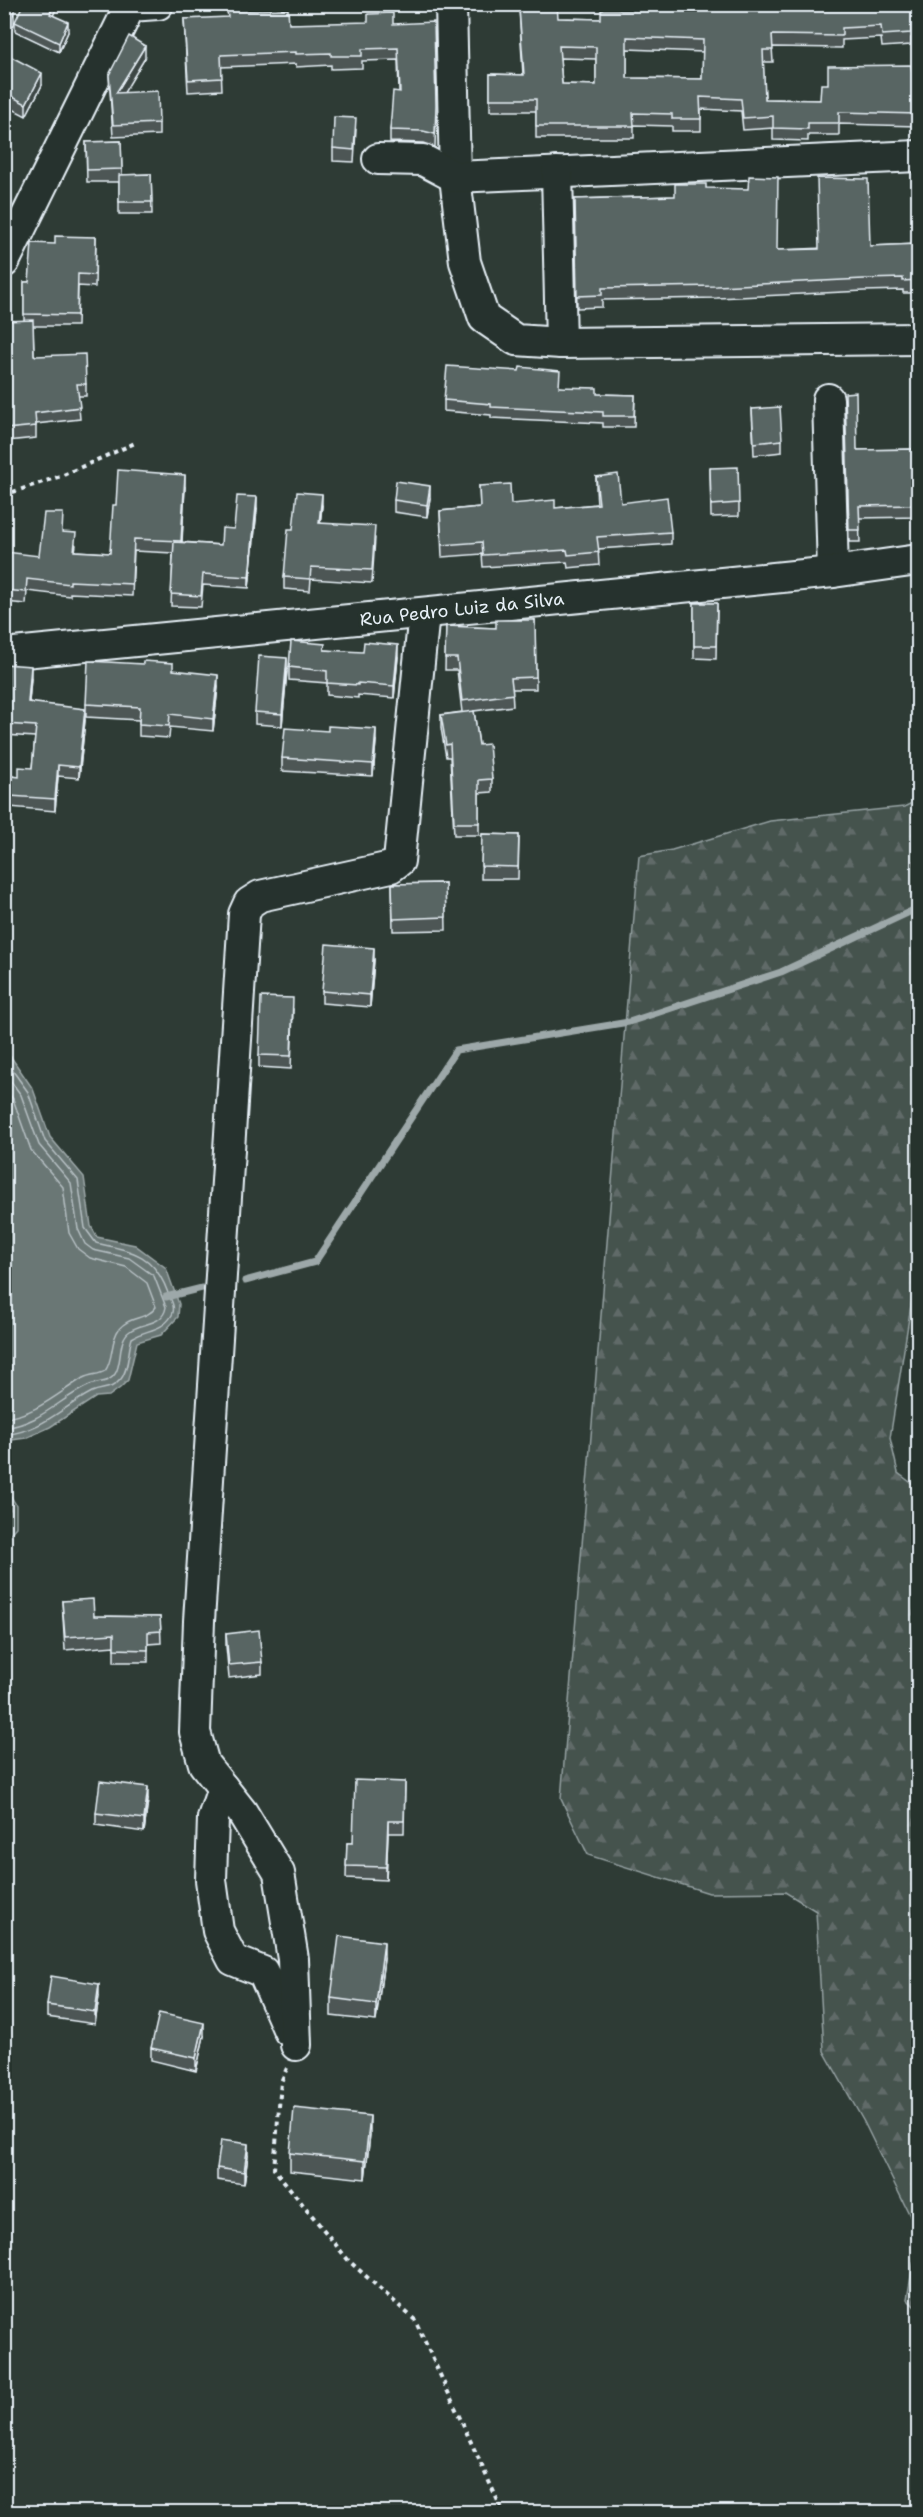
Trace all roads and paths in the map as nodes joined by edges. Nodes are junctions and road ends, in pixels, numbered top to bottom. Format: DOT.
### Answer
graph roads {
  1 [pos="451,4"];
  2 [pos="140,5"];
  3 [pos="918,156"];
  4 [pos="378,159"];
  5 [pos="556,172"];
  6 [pos="455,177"];
  7 [pos="4,262"];
  8 [pos="918,339"];
  9 [pos="561,343"];
  10 [pos="828,399"];
  11 [pos="135,443"];
  12 [pos="4,495"];
  13 [pos="918,560"];
  14 [pos="833,572"];
  15 [pos="424,613"];
  16 [pos="4,654"];
  17 [pos="223,1788"];
  18 [pos="296,2045"];
  19 [pos="503,2512"];
  1 -- 6 [label="street"];
  2 -- 7 [label="street"];
  3 -- 5 [label="street"];
  4 -- 6 [label="street"];
  5 -- 6 [label="street"];
  5 -- 9 [label="street"];
  6 -- 9 [label="street"];
  8 -- 9 [label="street"];
  10 -- 14 [label="street"];
  11 -- 12 [label="path"];
  13 -- 14 [label="street, Rua Pedro Luiz da Silva"];
  14 -- 15 [label="street, Rua Pedro Luiz da Silva"];
  15 -- 16 [label="street, Rua Pedro Luiz da Silva"];
  15 -- 17 [label="street"];
  17 -- 18 [label="street"];
  17 -- 18 [label="street"];
  18 -- 19 [label="path"];
}
